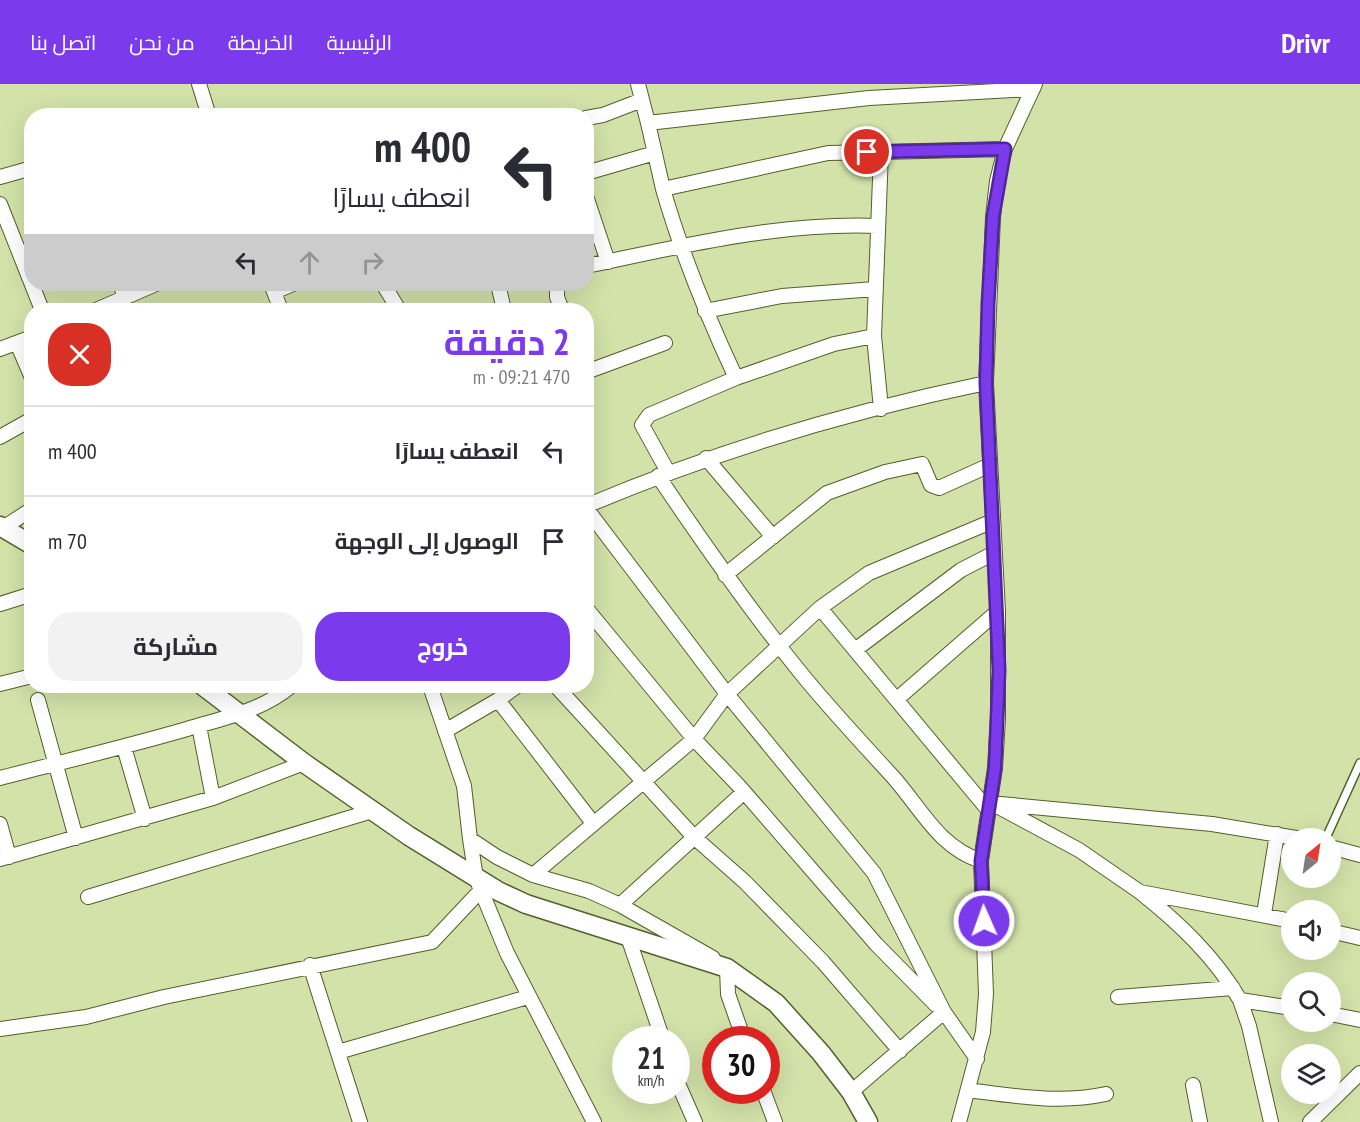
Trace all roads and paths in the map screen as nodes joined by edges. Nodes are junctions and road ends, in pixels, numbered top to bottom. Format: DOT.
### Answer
graph roads {
  1 [pos="199,84"];
  2 [pos="638,84"];
  3 [pos="1034,86"];
  4 [pos="989,88"];
  5 [pos="941,89"];
  6 [pos="879,91"];
  7 [pos="642,100"];
  8 [pos="206,108"];
  9 [pos="594,117"];
  10 [pos="648,123"];
  11 [pos="1005,149"];
  12 [pos="881,152"];
  13 [pos="655,153"];
  14 [pos="24,170"];
  15 [pos="594,171"];
  16 [pos="0,177"];
  17 [pos="663,189"];
  18 [pos="0,204"];
  19 [pos="594,219"];
  20 [pos="878,226"];
  21 [pos="680,245"];
  22 [pos="609,262"];
  23 [pos="24,265"];
  24 [pos="594,265"];
  25 [pos="875,289"];
  26 [pos="122,291"];
  27 [pos="140,291"];
  28 [pos="125,298"];
  29 [pos="113,303"];
  30 [pos="705,311"];
  31 [pos="873,336"];
  32 [pos="24,340"];
  33 [pos="17,342"];
  34 [pos="665,344"];
  35 [pos="0,349"];
  36 [pos="24,359"];
  37 [pos="594,369"];
  38 [pos="736,378"];
  39 [pos="986,383"];
  40 [pos="881,408"];
  41 [pos="24,423"];
  42 [pos="0,437"];
  43 [pos="706,458"];
  44 [pos="990,465"];
  45 [pos="663,474"];
  46 [pos="594,504"];
  47 [pos="24,514"];
  48 [pos="594,518"];
  49 [pos="993,521"];
  50 [pos="1,527"];
  51 [pos="773,537"];
  52 [pos="24,540"];
  53 [pos="994,553"];
  54 [pos="725,575"];
  55 [pos="24,596"];
  56 [pos="0,604"];
  57 [pos="820,608"];
  58 [pos="998,611"];
  59 [pos="594,618"];
  60 [pos="780,645"];
  61 [pos="855,650"];
  62 [pos="24,678"];
  63 [pos="0,684"];
  64 [pos="212,693"];
  65 [pos="282,693"];
  66 [pos="432,693"];
  67 [pos="508,693"];
  68 [pos="562,693"];
  69 [pos="728,694"];
  70 [pos="38,699"];
  71 [pos="897,699"];
  72 [pos="498,700"];
  73 [pos="239,713"];
  74 [pos="199,726"];
  75 [pos="445,731"];
  76 [pos="694,740"];
  77 [pos="124,747"];
  78 [pos="304,763"];
  79 [pos="1360,763"];
  80 [pos="54,764"];
  81 [pos="0,778"];
  82 [pos="642,783"];
  83 [pos="744,792"];
  84 [pos="213,798"];
  85 [pos="989,807"];
  86 [pos="372,811"];
  87 [pos="145,819"];
  88 [pos="593,823"];
  89 [pos="0,824"];
  90 [pos="1331,828"];
  91 [pos="1277,834"];
  92 [pos="1281,835"];
  93 [pos="694,837"];
  94 [pos="76,838"];
  95 [pos="470,839"];
  96 [pos="1341,850"];
  97 [pos="1360,855"];
  98 [pos="5,858"];
  99 [pos="981,861"];
  100 [pos="533,875"];
  101 [pos="478,884"];
  102 [pos="1140,892"];
  103 [pos="88,897"];
  104 [pos="620,905"];
  105 [pos="1264,914"];
  106 [pos="1281,918"];
  107 [pos="1341,934"];
  108 [pos="628,937"];
  109 [pos="1360,938"];
  110 [pos="310,965"];
  111 [pos="725,966"];
  112 [pos="1233,988"];
  113 [pos="528,997"];
  114 [pos="1118,997"];
  115 [pos="1240,1000"];
  116 [pos="1281,1006"];
  117 [pos="944,1012"];
  118 [pos="1341,1016"];
  119 [pos="1360,1020"];
  120 [pos="658,1026"];
  121 [pos="739,1026"];
  122 [pos="0,1029"];
  123 [pos="900,1051"];
  124 [pos="338,1052"];
  125 [pos="977,1059"];
  126 [pos="1360,1073"];
  127 [pos="1193,1085"];
  128 [pos="968,1090"];
  129 [pos="850,1092"];
  130 [pos="1106,1094"];
  131 [pos="687,1104"];
  132 [pos="768,1104"];
  133 [pos="360,1122"];
  134 [pos="594,1122"];
  135 [pos="695,1122"];
  136 [pos="775,1122"];
  137 [pos="868,1122"];
  138 [pos="959,1122"];
  139 [pos="1200,1122"];
  140 [pos="1271,1122"];
  141 [pos="1310,1122"];
  1 -- 8 [label="street"];
  2 -- 7 [label="street"];
  3 -- 4 [label="street"];
  3 -- 11 [label="street"];
  4 -- 5 [label="street"];
  5 -- 6 [label="street"];
  6 -- 10 [label="street"];
  7 -- 9 [label="street"];
  7 -- 10 [label="street"];
  10 -- 13 [label="street"];
  11 -- 12 [label="street"];
  11 -- 39 [label="street"];
  12 -- 17 [label="street"];
  12 -- 20 [label="street"];
  13 -- 15 [label="street"];
  13 -- 17 [label="street"];
  14 -- 16 [label="street"];
  17 -- 21 [label="street"];
  18 -- 23 [label="street"];
  19 -- 22 [label="street"];
  20 -- 21 [label="street"];
  20 -- 25 [label="street"];
  21 -- 22 [label="street"];
  21 -- 30 [label="street"];
  22 -- 24 [label="street"];
  25 -- 30 [label="street"];
  25 -- 31 [label="street"];
  26 -- 28 [label="street"];
  27 -- 28 [label="street"];
  28 -- 29 [label="street"];
  30 -- 38 [label="street"];
  31 -- 38 [label="street"];
  31 -- 40 [label="street"];
  32 -- 33 [label="street"];
  33 -- 35 [label="street"];
  33 -- 36 [label="street"];
  34 -- 37 [label="street"];
  38 -- 45 [label="street"];
  39 -- 40 [label="street"];
  39 -- 44 [label="street"];
  40 -- 43 [label="street"];
  41 -- 42 [label="street"];
  43 -- 45 [label="street"];
  43 -- 51 [label="street"];
  44 -- 49 [label="street"];
  44 -- 51 [label="street"];
  45 -- 46 [label="street"];
  45 -- 54 [label="street"];
  47 -- 50 [label="street"];
  48 -- 69 [label="street"];
  49 -- 53 [label="street"];
  49 -- 57 [label="street"];
  50 -- 52 [label="street"];
  51 -- 54 [label="street"];
  53 -- 58 [label="street"];
  53 -- 61 [label="street"];
  54 -- 60 [label="street"];
  55 -- 56 [label="street"];
  57 -- 60 [label="street"];
  57 -- 61 [label="street"];
  58 -- 71 [label="street"];
  58 -- 85 [label="street"];
  59 -- 76 [label="street"];
  60 -- 69 [label="street"];
  60 -- 99 [label="street"];
  61 -- 71 [label="street"];
  62 -- 63 [label="street"];
  64 -- 73 [label="street"];
  65 -- 73 [label="street"];
  66 -- 75 [label="street"];
  67 -- 72 [label="street"];
  68 -- 82 [label="street"];
  69 -- 76 [label="street"];
  69 -- 117 [label="street"];
  70 -- 80 [label="street"];
  71 -- 85 [label="street"];
  72 -- 75 [label="street"];
  72 -- 88 [label="street"];
  73 -- 74 [label="street"];
  73 -- 78 [label="street"];
  74 -- 77 [label="street"];
  74 -- 84 [label="street"];
  75 -- 95 [label="street"];
  76 -- 82 [label="street"];
  76 -- 83 [label="street"];
  77 -- 80 [label="street"];
  77 -- 87 [label="street"];
  78 -- 84 [label="street"];
  78 -- 86 [label="street"];
  79 -- 90 [label="lane"];
  80 -- 81 [label="street"];
  80 -- 94 [label="street"];
  82 -- 88 [label="street"];
  82 -- 93 [label="street"];
  83 -- 93 [label="street"];
  83 -- 117 [label="street"];
  84 -- 87 [label="street"];
  85 -- 91 [label="street"];
  85 -- 99 [label="street"];
  85 -- 102 [label="street"];
  86 -- 101 [label="street"];
  86 -- 103 [label="street"];
  87 -- 94 [label="street"];
  88 -- 100 [label="street"];
  89 -- 98 [label="street"];
  91 -- 92 [label="street"];
  91 -- 105 [label="street"];
  93 -- 104 [label="street"];
  93 -- 123 [label="street"];
  94 -- 98 [label="street"];
  95 -- 100 [label="street"];
  95 -- 101 [label="street"];
  96 -- 97 [label="street"];
  99 -- 125 [label="street"];
  100 -- 104 [label="street"];
  101 -- 108 [label="street"];
  101 -- 110 [label="street"];
  101 -- 113 [label="street"];
  102 -- 105 [label="street"];
  102 -- 112 [label="street"];
  104 -- 111 [label="street"];
  105 -- 106 [label="street"];
  107 -- 109 [label="street"];
  108 -- 111 [label="street"];
  108 -- 120 [label="street"];
  110 -- 122 [label="street"];
  110 -- 124 [label="street"];
  111 -- 121 [label="street"];
  111 -- 129 [label="street"];
  112 -- 114 [label="street"];
  112 -- 115 [label="street"];
  113 -- 124 [label="street"];
  113 -- 134 [label="street"];
  115 -- 116 [label="street"];
  115 -- 140 [label="street"];
  117 -- 123 [label="street"];
  117 -- 125 [label="street"];
  118 -- 119 [label="street"];
  123 -- 129 [label="street"];
  124 -- 133 [label="street"];
  125 -- 128 [label="street"];
  126 -- 141 [label="street"];
  127 -- 139 [label="street"];
  128 -- 130 [label="street"];
  128 -- 138 [label="street"];
  129 -- 137 [label="street"];
  131 -- 135 [label="street"];
  132 -- 136 [label="street"];
}
